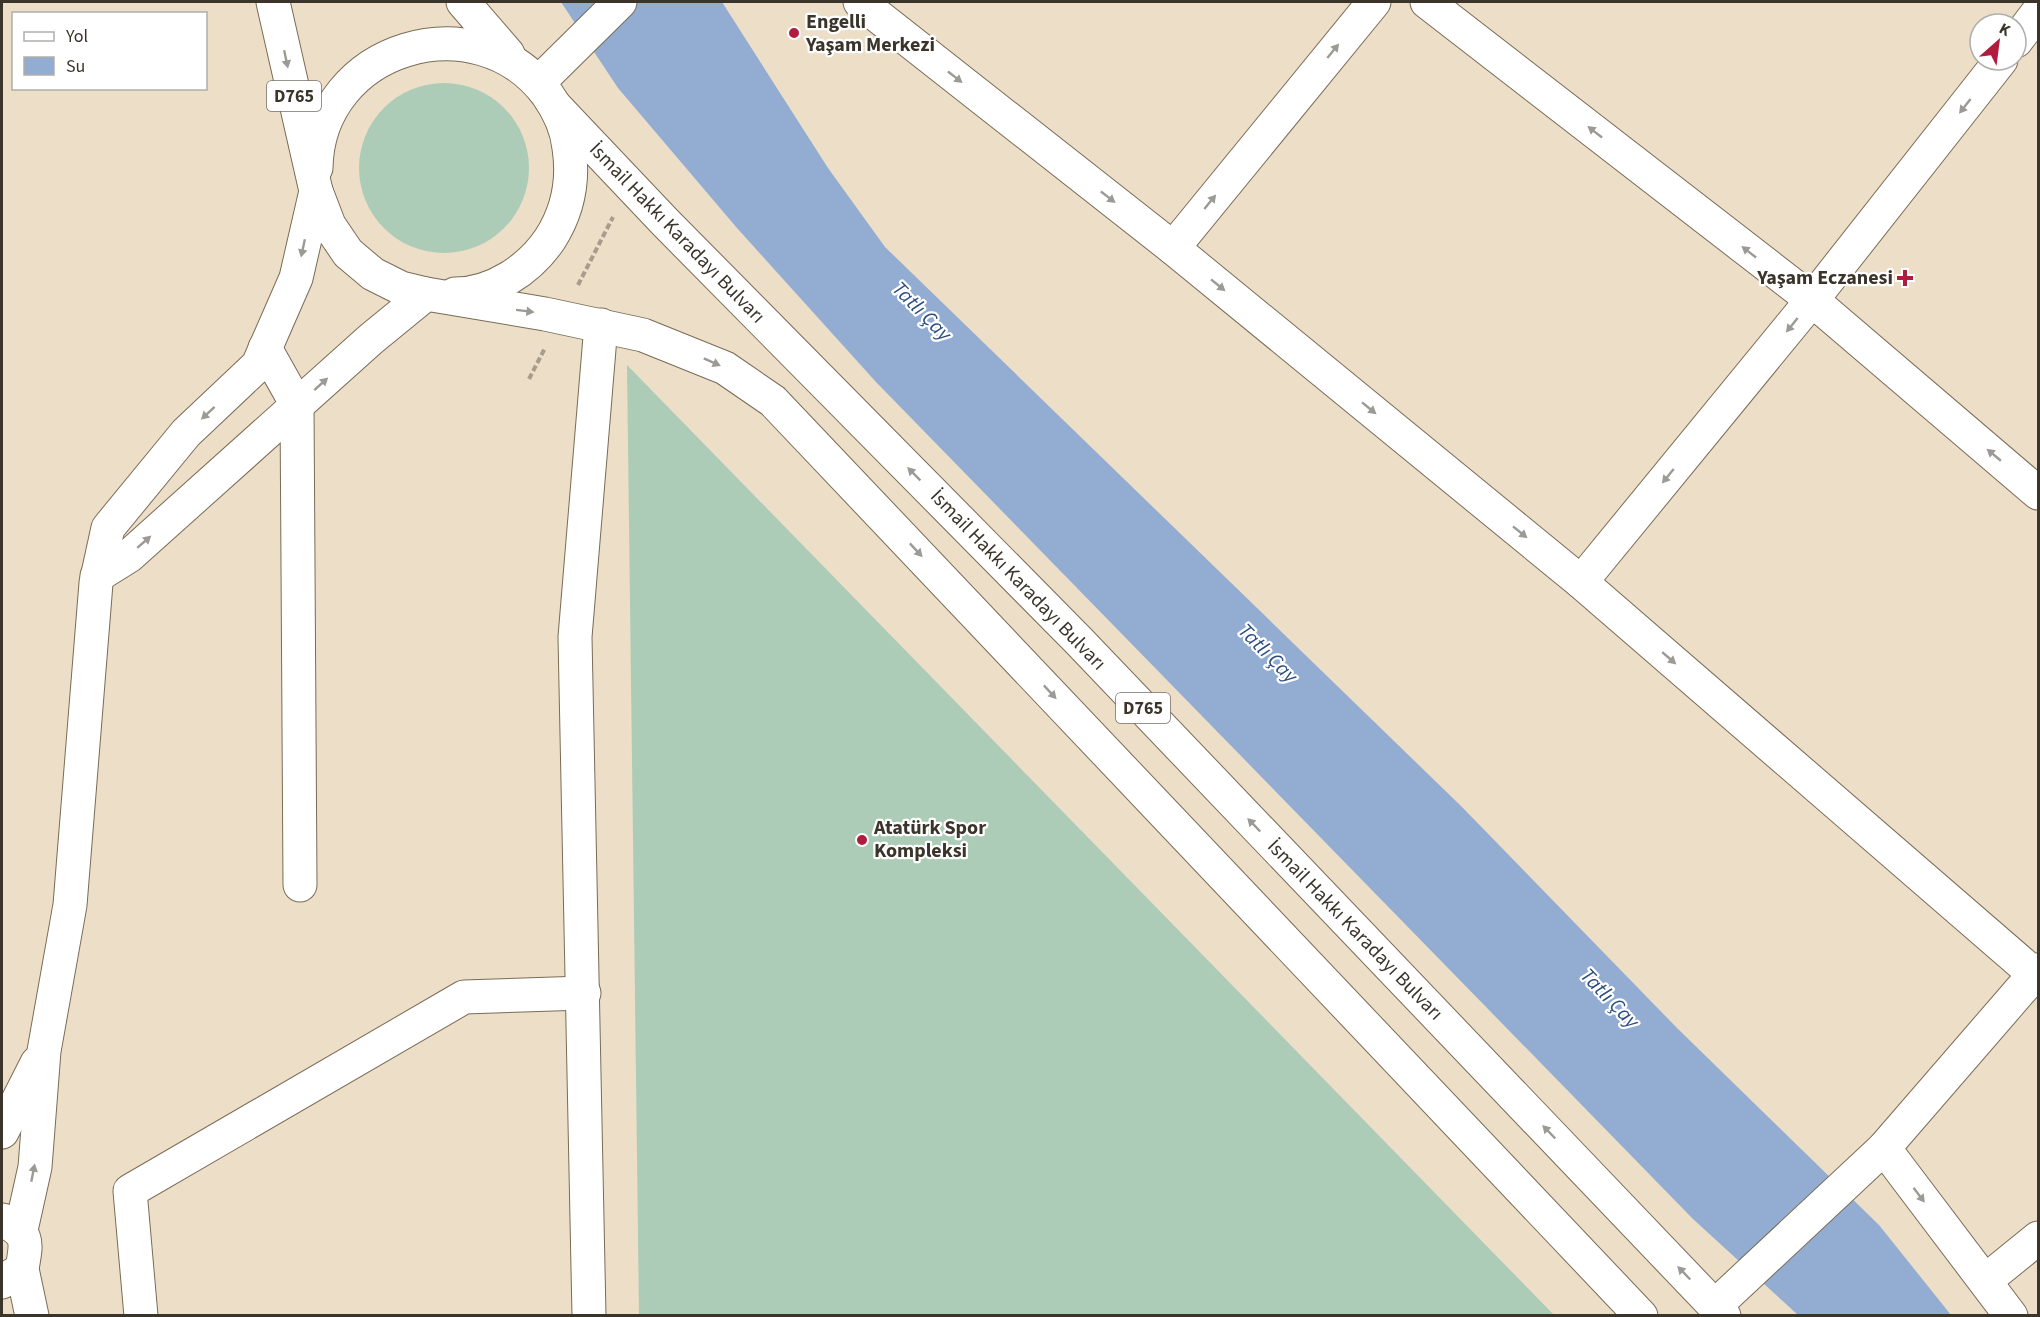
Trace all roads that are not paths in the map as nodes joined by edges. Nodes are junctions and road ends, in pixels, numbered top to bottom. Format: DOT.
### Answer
graph roads {
  1 [pos="273,2"];
  2 [pos="463,2"];
  3 [pos="620,2"];
  4 [pos="860,2"];
  5 [pos="1374,2"];
  6 [pos="1426,2"];
  7 [pos="2033,2"];
  8 [pos="2038,6"];
  9 [pos="2038,12"];
  10 [pos="2028,25"];
  11 [pos="513,60"];
  12 [pos="1992,72"];
  13 [pos="548,95"];
  14 [pos="316,191"];
  15 [pos="1173,248"];
  16 [pos="426,294"];
  17 [pos="1812,300"];
  18 [pos="601,325"];
  19 [pos="265,348"];
  20 [pos="297,405"];
  21 [pos="2038,493"];
  22 [pos="97,576"];
  23 [pos="1581,582"];
  24 [pos="300,885"];
  25 [pos="2036,972"];
  26 [pos="584,993"];
  27 [pos="44,1051"];
  28 [pos="2,1132"];
  29 [pos="1884,1148"];
  30 [pos="11,1225"];
  31 [pos="2038,1238"];
  32 [pos="12,1275"];
  33 [pos="1985,1281"];
  34 [pos="1720,1311"];
  35 [pos="32,1316"];
  36 [pos="141,1316"];
  37 [pos="589,1316"];
  38 [pos="1641,1316"];
  39 [pos="2011,1316"];
  1 -- 14 [label="main road, D765, one-way"];
  2 -- 11 [label="main road"];
  3 -- 13 [label="main road"];
  4 -- 15 [label="main road, one-way"];
  15 -- 5 [label="main road, one-way"];
  17 -- 6 [label="main road, one-way"];
  7 -- 8 [label="main road"];
  9 -- 10 [label="main road"];
  11 -- 13 [label="main road, İsmail Hakkı Karadayı Bulvarı"];
  11 -- 14 [label="main road"];
  12 -- 17 [label="main road, one-way"];
  13 -- 16 [label="main road"];
  34 -- 13 [label="main road, İsmail Hakkı Karadayı Bulvarı / D765, one-way"];
  14 -- 16 [label="main road"];
  14 -- 19 [label="main road, one-way"];
  15 -- 23 [label="main road, one-way"];
  16 -- 18 [label="main road, D765, one-way"];
  20 -- 16 [label="main road, one-way"];
  21 -- 17 [label="main road, one-way"];
  17 -- 23 [label="main road, one-way"];
  18 -- 26 [label="main road"];
  18 -- 38 [label="main road, D765, one-way"];
  19 -- 20 [label="main road"];
  19 -- 22 [label="main road, one-way"];
  22 -- 20 [label="main road, one-way"];
  20 -- 24 [label="main road"];
  22 -- 27 [label="main road"];
  23 -- 25 [label="main road, one-way"];
  25 -- 29 [label="main road"];
  26 -- 36 [label="main road"];
  26 -- 37 [label="main road"];
  27 -- 28 [label="main road"];
  30 -- 27 [label="main road, one-way"];
  29 -- 33 [label="main road, one-way"];
  29 -- 34 [label="main road"];
  30 -- 32 [label="main road"];
  31 -- 33 [label="main road"];
  32 -- 35 [label="main road"];
  33 -- 39 [label="main road"];
}
